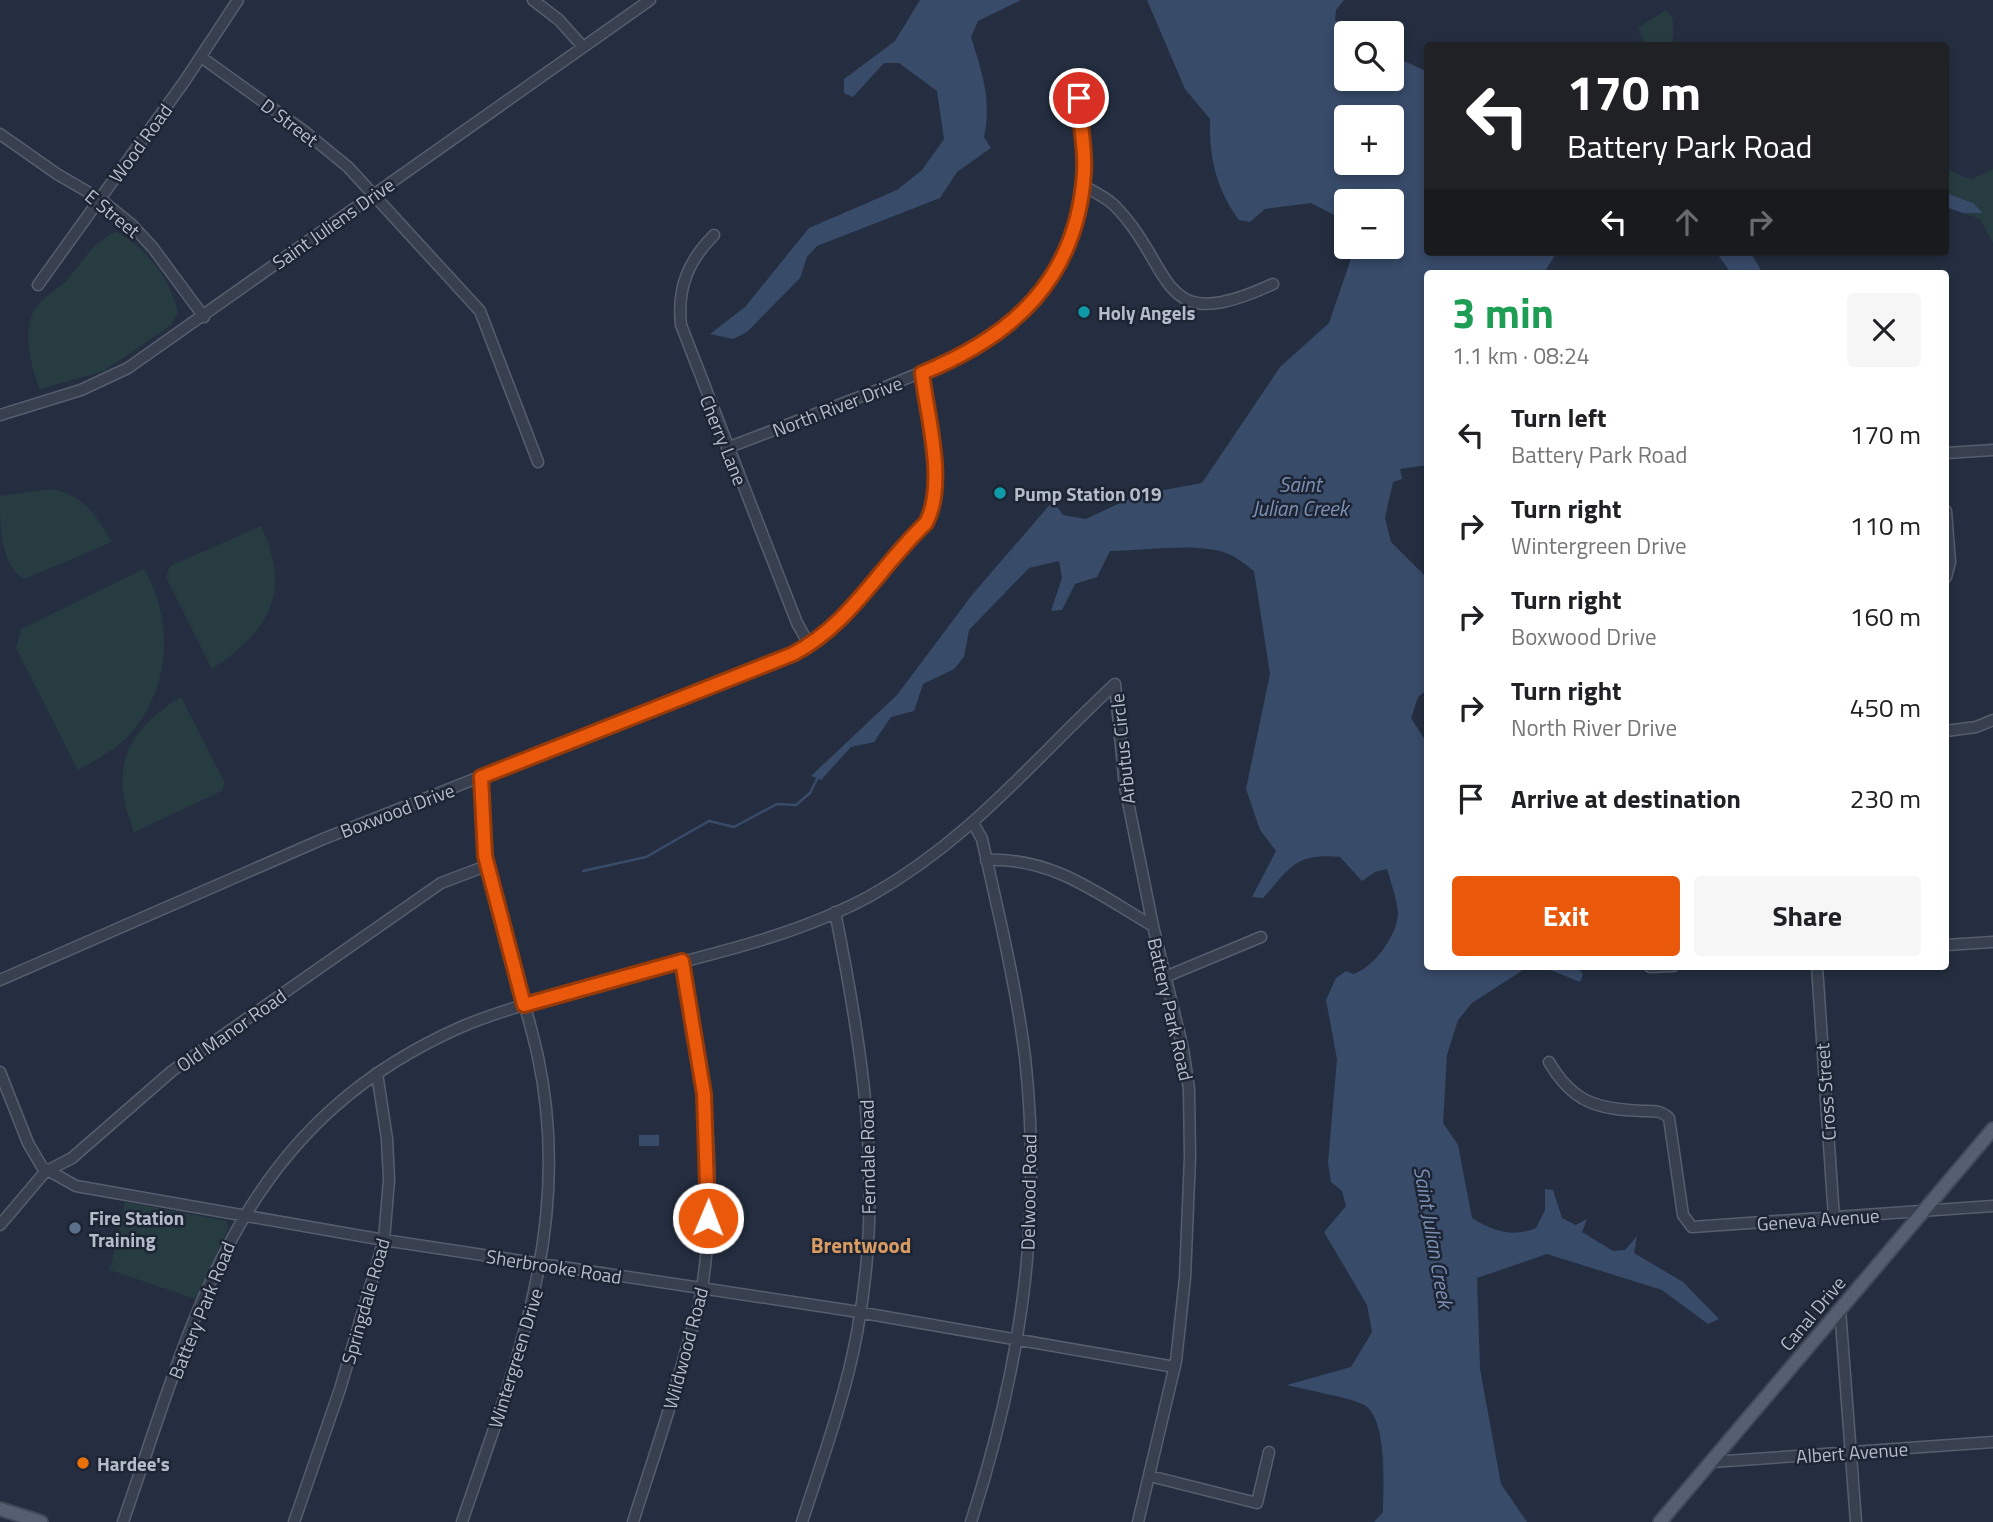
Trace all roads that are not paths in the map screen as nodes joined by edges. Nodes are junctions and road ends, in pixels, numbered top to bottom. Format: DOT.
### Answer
graph roads {
  1 [pos="238,0"];
  2 [pos="533,0"];
  3 [pos="650,0"];
  4 [pos="583,47"];
  5 [pos="201,57"];
  6 [pos="1081,84"];
  7 [pos="0,134"];
  8 [pos="1082,185"];
  9 [pos="374,195"];
  10 [pos="100,199"];
  11 [pos="714,235"];
  12 [pos="1273,284"];
  13 [pos="38,285"];
  14 [pos="204,317"];
  15 [pos="922,373"];
  16 [pos="0,415"];
  17 [pos="727,448"];
  18 [pos="1993,450"];
  19 [pos="1949,453"];
  20 [pos="538,462"];
  21 [pos="810,646"];
  22 [pos="1993,720"];
  23 [pos="1949,731"];
  24 [pos="481,777"];
  25 [pos="973,824"];
  26 [pos="986,860"];
  27 [pos="486,866"];
  28 [pos="835,912"];
  29 [pos="1153,926"];
  30 [pos="1261,937"];
  31 [pos="1993,942"];
  32 [pos="1949,945"];
  33 [pos="682,961"];
  34 [pos="1817,970"];
  35 [pos="1165,977"];
  36 [pos="0,981"];
  37 [pos="524,1005"];
  38 [pos="1549,1062"];
  39 [pos="0,1072"];
  40 [pos="377,1073"];
  41 [pos="1993,1129"];
  42 [pos="45,1172"];
  43 [pos="1993,1206"];
  44 [pos="1923,1212"];
  45 [pos="242,1217"];
  46 [pos="1834,1218"];
  47 [pos="0,1225"];
  48 [pos="384,1240"];
  49 [pos="541,1264"];
  50 [pos="702,1289"];
  51 [pos="1840,1309"];
  52 [pos="860,1313"];
  53 [pos="1018,1341"];
  54 [pos="1175,1367"];
  55 [pos="1993,1442"];
  56 [pos="1269,1452"];
  57 [pos="1851,1452"];
  58 [pos="1712,1462"];
  59 [pos="1150,1476"];
  60 [pos="0,1509"];
  61 [pos="41,1522"];
  62 [pos="123,1522"];
  63 [pos="294,1522"];
  64 [pos="462,1522"];
  65 [pos="632,1522"];
  66 [pos="802,1522"];
  67 [pos="971,1522"];
  68 [pos="1138,1522"];
  69 [pos="1660,1522"];
  70 [pos="1856,1522"];
  1 -- 5 [label="street, Wood Road"];
  2 -- 4 [label="street"];
  3 -- 4 [label="street, Saint Juliens Drive"];
  4 -- 9 [label="street, Saint Juliens Drive"];
  5 -- 9 [label="street, D Street"];
  5 -- 10 [label="street, Wood Road"];
  6 -- 8 [label="street, North River Drive"];
  7 -- 10 [label="street, E Street"];
  8 -- 12 [label="street"];
  8 -- 15 [label="street, North River Drive"];
  9 -- 14 [label="street, Saint Juliens Drive"];
  9 -- 20 [label="street, D Street"];
  10 -- 13 [label="street, Wood Road"];
  10 -- 14 [label="street, E Street"];
  11 -- 17 [label="street, Cherry Lane"];
  14 -- 16 [label="street, Saint Juliens Drive"];
  15 -- 17 [label="street, North River Drive"];
  15 -- 21 [label="street, Boxwood Drive"];
  17 -- 21 [label="street, Cherry Lane"];
  18 -- 19 [label="street"];
  21 -- 24 [label="street, Boxwood Drive"];
  22 -- 23 [label="street"];
  24 -- 27 [label="street, Wintergreen Drive"];
  24 -- 36 [label="street, Boxwood Drive"];
  25 -- 26 [label="street"];
  25 -- 28 [label="street, Battery Park Road"];
  25 -- 29 [label="street, Arbutus Circle"];
  26 -- 29 [label="street, Battery Park Road"];
  26 -- 53 [label="street, Delwood Road"];
  27 -- 37 [label="street, Wintergreen Drive"];
  27 -- 42 [label="street, Old Manor Road"];
  28 -- 33 [label="street, Battery Park Road"];
  28 -- 52 [label="street, Ferndale Road"];
  29 -- 35 [label="street, Battery Park Road"];
  30 -- 35 [label="street"];
  31 -- 32 [label="street"];
  33 -- 37 [label="street, Battery Park Road"];
  33 -- 50 [label="street, Wildwood Road"];
  34 -- 46 [label="street, Cross Street"];
  35 -- 54 [label="street, Battery Park Road"];
  37 -- 40 [label="street, Battery Park Road"];
  37 -- 49 [label="street, Wintergreen Drive"];
  38 -- 46 [label="street, Geneva Avenue"];
  39 -- 42 [label="street"];
  40 -- 45 [label="street, Battery Park Road"];
  40 -- 48 [label="street, Springdale Road"];
  41 -- 44 [label="main road, Canal Drive"];
  42 -- 45 [label="street, Sherbrooke Road"];
  42 -- 47 [label="street, Old Manor Road"];
  43 -- 44 [label="street, Geneva Avenue"];
  44 -- 46 [label="street, Geneva Avenue"];
  44 -- 51 [label="main road, Canal Drive"];
  45 -- 48 [label="street, Sherbrooke Road"];
  45 -- 62 [label="street, Battery Park Road"];
  48 -- 49 [label="street, Sherbrooke Road"];
  48 -- 63 [label="street, Springdale Road"];
  49 -- 50 [label="street, Sherbrooke Road"];
  49 -- 64 [label="street, Wintergreen Drive"];
  50 -- 52 [label="street, Sherbrooke Road"];
  50 -- 65 [label="street, Wildwood Road"];
  51 -- 57 [label="street"];
  51 -- 58 [label="main road, Canal Drive"];
  52 -- 53 [label="street, Sherbrooke Road"];
  52 -- 66 [label="street, Ferndale Road"];
  53 -- 54 [label="street, Sherbrooke Road"];
  53 -- 67 [label="street, Delwood Road"];
  54 -- 59 [label="street, Battery Park Road"];
  55 -- 57 [label="street, Albert Avenue"];
  56 -- 59 [label="street"];
  57 -- 58 [label="street, Albert Avenue"];
  57 -- 70 [label="street"];
  58 -- 69 [label="main road, Canal Drive"];
  59 -- 68 [label="street, Battery Park Road"];
  60 -- 61 [label="main road"];
}
